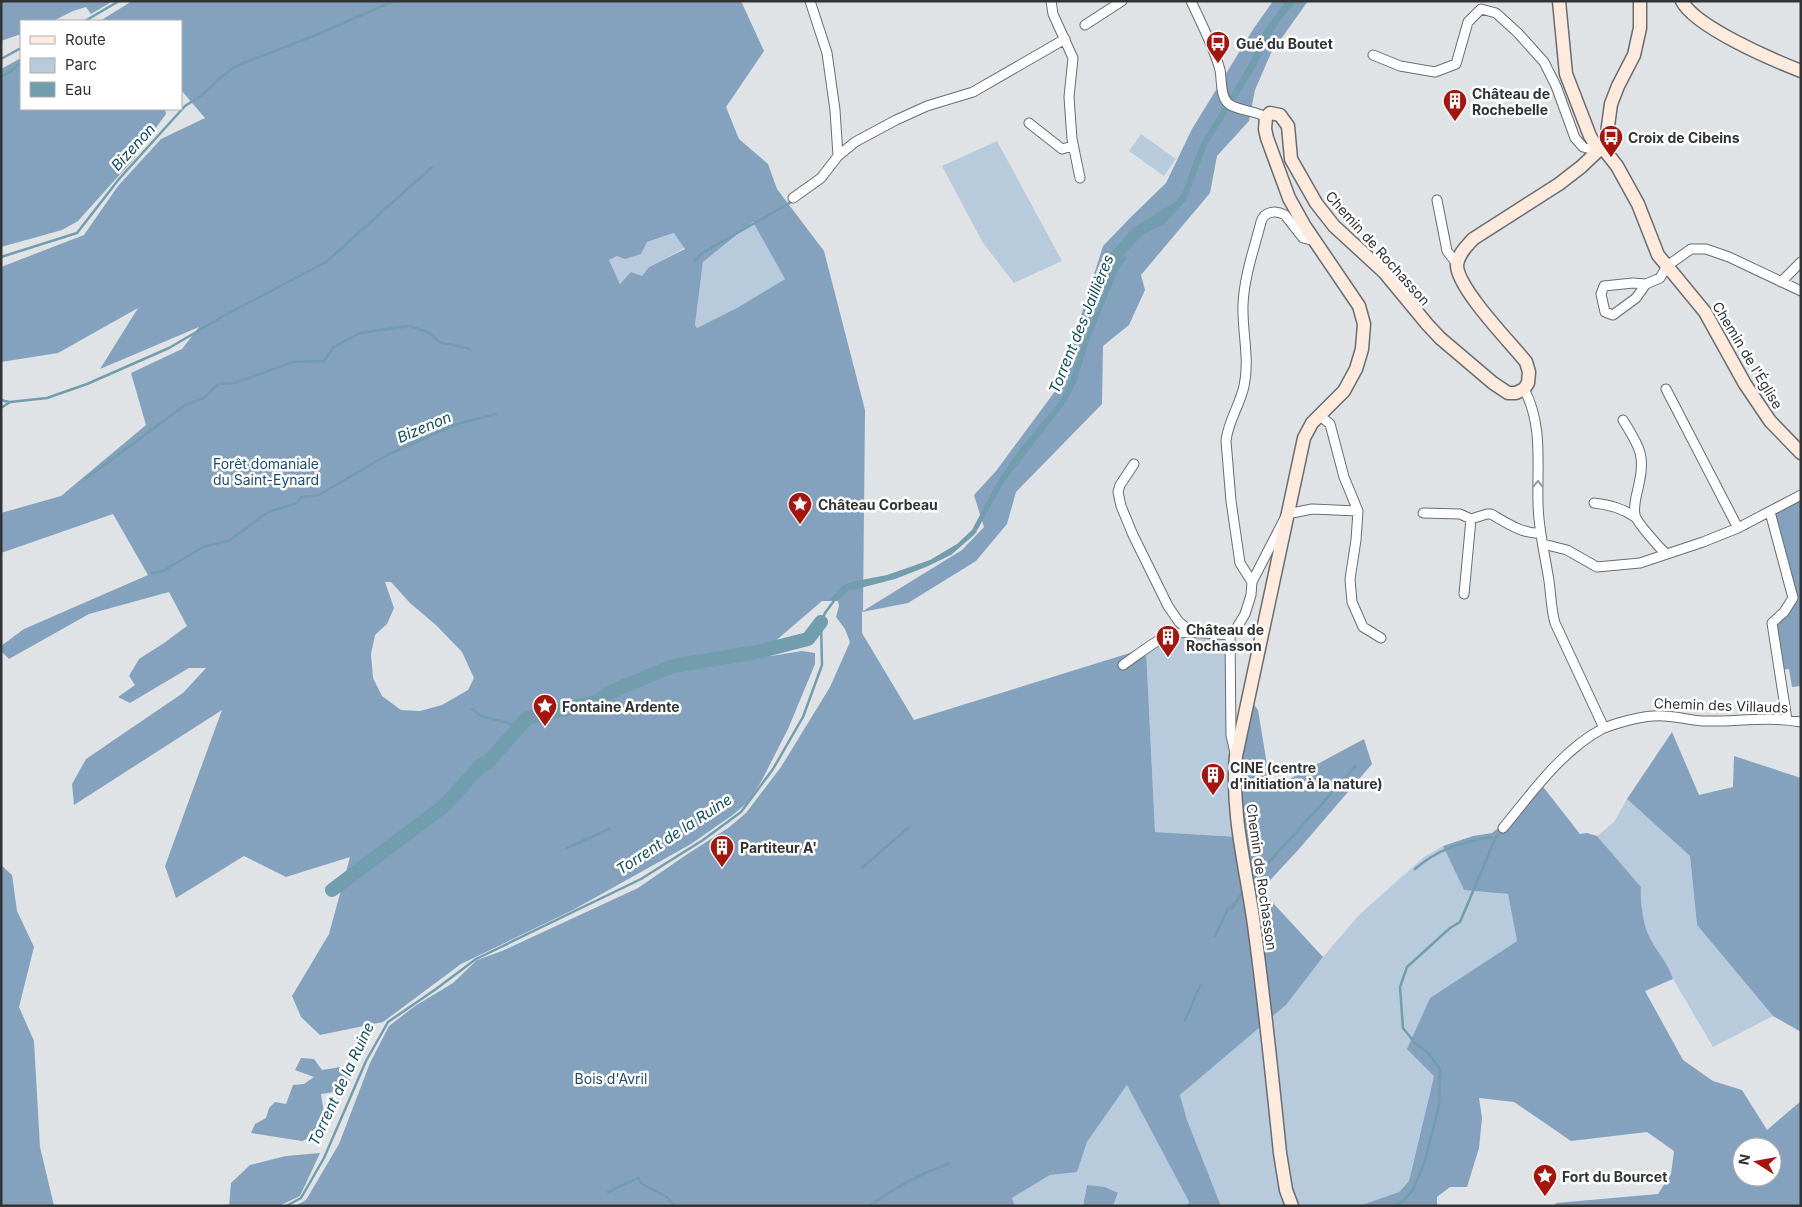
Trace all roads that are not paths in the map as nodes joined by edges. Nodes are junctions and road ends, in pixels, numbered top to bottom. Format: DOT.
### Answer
graph roads {
  1 [pos="810,1"];
  2 [pos="1051,1"];
  3 [pos="1122,1"];
  4 [pos="1191,1"];
  5 [pos="1559,1"];
  6 [pos="1640,1"];
  7 [pos="1682,1"];
  8 [pos="1085,25"];
  9 [pos="1065,39"];
  10 [pos="1372,55"];
  11 [pos="1801,71"];
  12 [pos="1266,117"];
  13 [pos="1029,123"];
  14 [pos="1073,146"];
  15 [pos="1599,150"];
  16 [pos="838,156"];
  17 [pos="1080,178"];
  18 [pos="793,198"];
  19 [pos="1437,200"];
  20 [pos="1315,241"];
  21 [pos="1801,262"];
  22 [pos="1457,264"];
  23 [pos="1667,266"];
  24 [pos="1781,282"];
  25 [pos="1646,284"];
  26 [pos="1801,291"];
  27 [pos="1524,389"];
  28 [pos="1666,389"];
  29 [pos="1319,415"];
  30 [pos="1623,420"];
  31 [pos="1801,453"];
  32 [pos="1134,464"];
  33 [pos="1801,495"];
  34 [pos="1594,503"];
  35 [pos="1358,511"];
  36 [pos="1770,512"];
  37 [pos="1423,513"];
  38 [pos="1288,514"];
  39 [pos="1635,517"];
  40 [pos="1471,519"];
  41 [pos="1738,528"];
  42 [pos="1541,533"];
  43 [pos="1543,544"];
  44 [pos="1666,554"];
  45 [pos="1252,582"];
  46 [pos="1464,594"];
  47 [pos="1193,633"];
  48 [pos="1230,635"];
  49 [pos="1381,638"];
  50 [pos="1123,666"];
  51 [pos="1787,720"];
  52 [pos="1801,722"];
  53 [pos="1604,728"];
  54 [pos="1236,756"];
  55 [pos="1503,828"];
  56 [pos="1292,1206"];
  1 -- 16 [label="street"];
  2 -- 9 [label="street"];
  3 -- 8 [label="street"];
  4 -- 12 [label="street"];
  5 -- 15 [label="street, Chemin de l'Église"];
  6 -- 15 [label="street"];
  7 -- 11 [label="street"];
  9 -- 14 [label="street"];
  9 -- 16 [label="street"];
  10 -- 15 [label="street"];
  12 -- 20 [label="street, Chemin de Rochasson"];
  12 -- 27 [label="street, Chemin de Rochasson"];
  13 -- 14 [label="street"];
  14 -- 17 [label="street"];
  15 -- 22 [label="street"];
  15 -- 23 [label="street, Chemin de l'Église"];
  16 -- 18 [label="street"];
  19 -- 22 [label="street"];
  20 -- 29 [label="street, Chemin de Rochasson"];
  20 -- 45 [label="street"];
  21 -- 24 [label="street"];
  22 -- 27 [label="street"];
  23 -- 24 [label="street"];
  23 -- 25 [label="street"];
  23 -- 31 [label="street, Chemin de l'Église"];
  24 -- 26 [label="street"];
  25 -- 25 [label="street"];
  42 -- 27 [label="street, one-way"];
  28 -- 41 [label="street"];
  29 -- 35 [label="street"];
  29 -- 38 [label="street, Chemin de Rochasson"];
  30 -- 39 [label="street"];
  32 -- 47 [label="street"];
  33 -- 36 [label="street"];
  34 -- 39 [label="street"];
  35 -- 38 [label="street"];
  35 -- 49 [label="street"];
  36 -- 41 [label="street"];
  36 -- 51 [label="street"];
  37 -- 40 [label="street"];
  38 -- 45 [label="street"];
  38 -- 54 [label="street, Chemin de Rochasson"];
  39 -- 44 [label="street"];
  40 -- 42 [label="street"];
  40 -- 46 [label="street"];
  41 -- 44 [label="street"];
  42 -- 43 [label="street"];
  43 -- 44 [label="street"];
  43 -- 53 [label="street"];
  45 -- 48 [label="street"];
  47 -- 48 [label="street"];
  47 -- 50 [label="street"];
  48 -- 54 [label="street"];
  51 -- 52 [label="street, Chemin des Villauds"];
  51 -- 53 [label="street, Chemin des Villauds"];
  53 -- 55 [label="street, Chemin des Villauds"];
  54 -- 56 [label="street, Chemin de Rochasson"];
}
